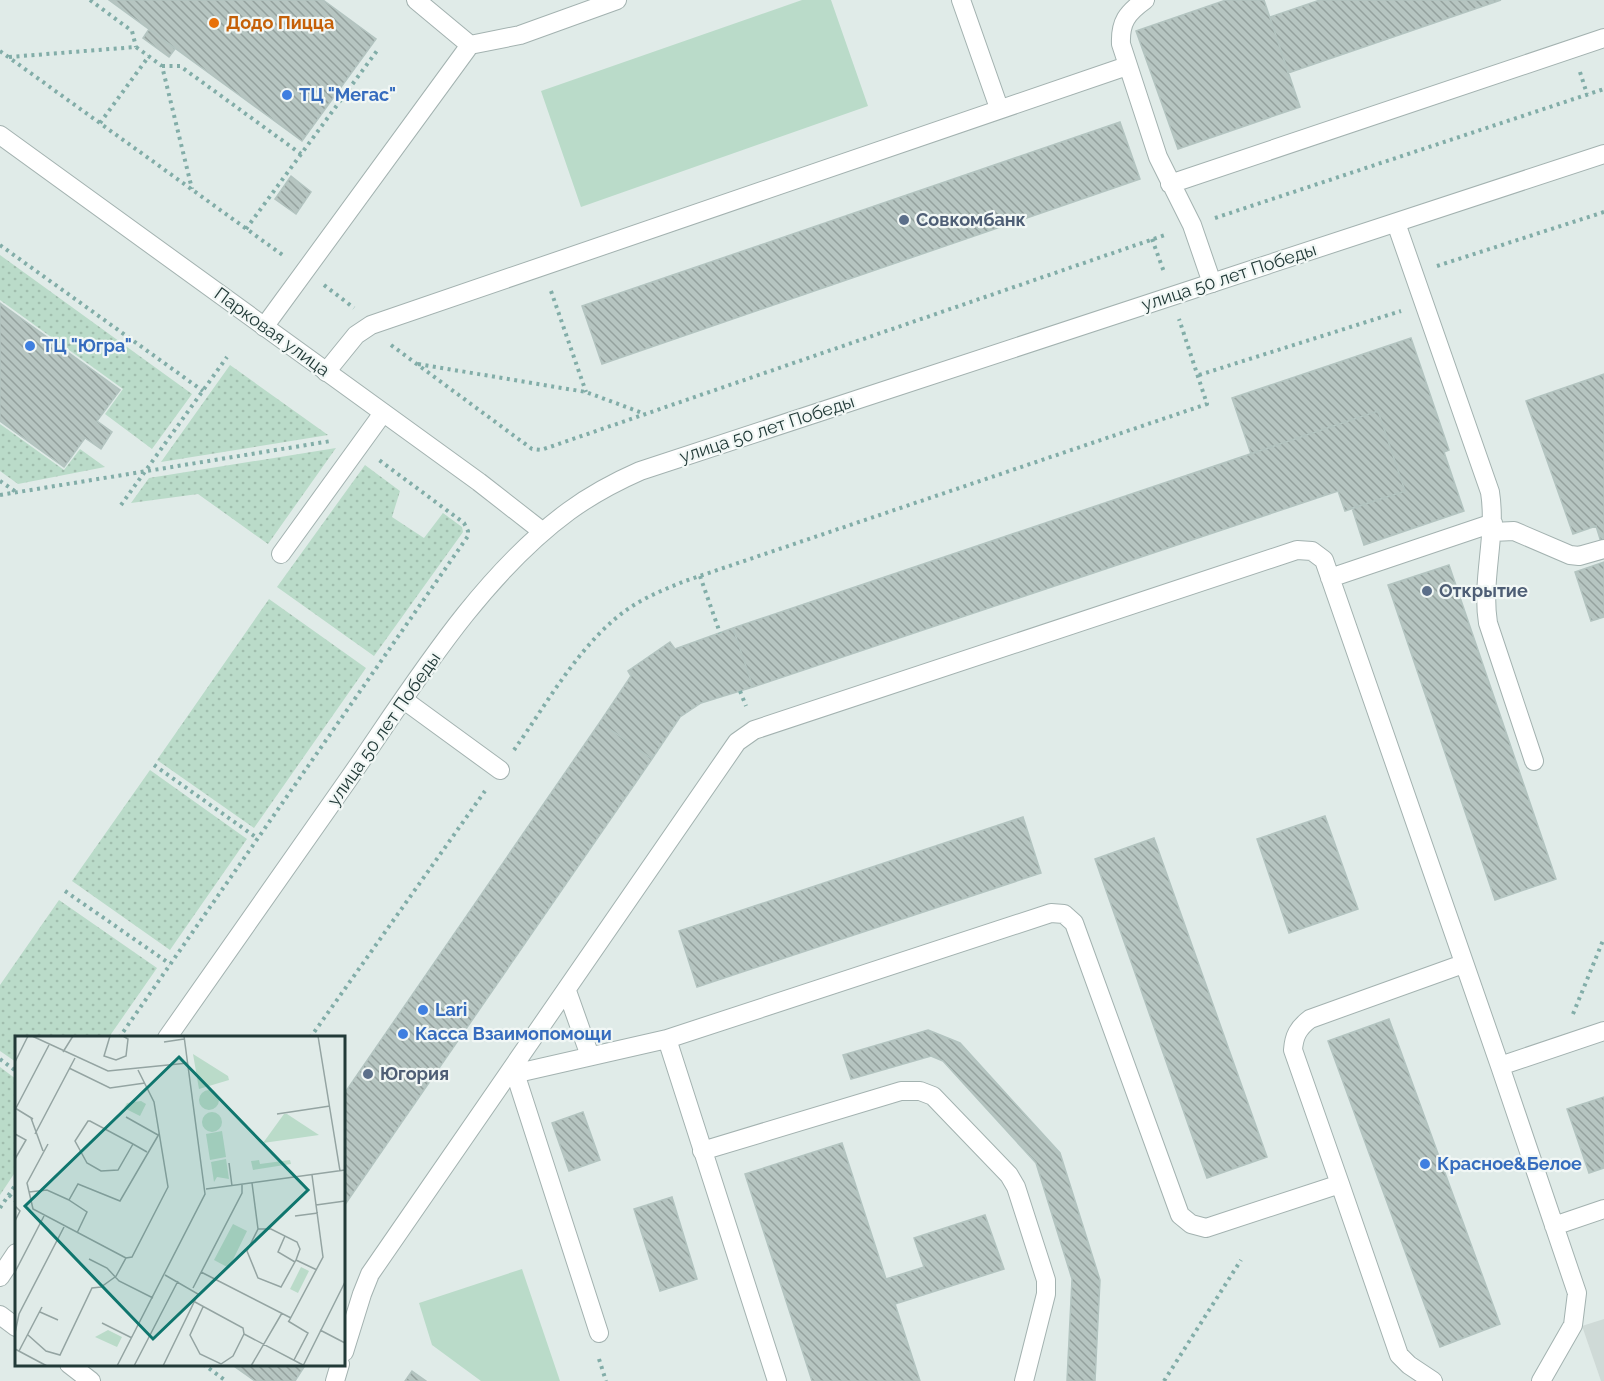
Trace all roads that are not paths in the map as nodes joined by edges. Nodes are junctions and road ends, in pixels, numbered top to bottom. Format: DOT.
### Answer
graph roads {
  1 [pos="416,0"];
  2 [pos="617,0"];
  3 [pos="961,0"];
  4 [pos="1145,0"];
  5 [pos="1604,38"];
  6 [pos="470,45"];
  7 [pos="1127,66"];
  8 [pos="999,108"];
  9 [pos="0,135"];
  10 [pos="1604,154"];
  11 [pos="1170,184"];
  12 [pos="1396,223"];
  13 [pos="1212,283"];
  14 [pos="264,327"];
  15 [pos="326,372"];
  16 [pos="383,413"];
  17 [pos="1492,527"];
  18 [pos="543,532"];
  19 [pos="1604,549"];
  20 [pos="281,554"];
  21 [pos="1330,578"];
  22 [pos="404,700"];
  23 [pos="1534,761"];
  24 [pos="500,770"];
  25 [pos="1463,964"];
  26 [pos="567,991"];
  27 [pos="1604,1031"];
  28 [pos="168,1036"];
  29 [pos="667,1039"];
  30 [pos="590,1056"];
  31 [pos="1500,1066"];
  32 [pos="512,1074"];
  33 [pos="702,1151"];
  34 [pos="1340,1184"];
  35 [pos="1604,1209"];
  36 [pos="1554,1226"];
  37 [pos="15,1254"];
  38 [pos="0,1277"];
  39 [pos="0,1315"];
  40 [pos="15,1326"];
  41 [pos="599,1333"];
  42 [pos="345,1349"];
  43 [pos="70,1366"];
  44 [pos="340,1366"];
  45 [pos="91,1381"];
  46 [pos="335,1381"];
  47 [pos="777,1381"];
  48 [pos="1024,1381"];
  49 [pos="1433,1381"];
  50 [pos="1541,1381"];
  1 -- 6 [label="street"];
  2 -- 6 [label="street"];
  3 -- 8 [label="street"];
  4 -- 7 [label="street"];
  5 -- 11 [label="street"];
  6 -- 14 [label="street"];
  7 -- 8 [label="street"];
  7 -- 11 [label="street"];
  8 -- 15 [label="street"];
  9 -- 14 [label="street, Парковая улица"];
  10 -- 12 [label="street, улица 50 лет Победы"];
  11 -- 13 [label="street"];
  12 -- 13 [label="street, улица 50 лет Победы"];
  12 -- 17 [label="street"];
  13 -- 18 [label="street, улица 50 лет Победы"];
  14 -- 15 [label="street, Парковая улица"];
  15 -- 16 [label="street, Парковая улица"];
  16 -- 18 [label="street, Парковая улица"];
  16 -- 20 [label="street"];
  17 -- 19 [label="street"];
  17 -- 21 [label="street"];
  17 -- 23 [label="street"];
  18 -- 22 [label="street, улица 50 лет Победы"];
  21 -- 25 [label="street"];
  21 -- 26 [label="street"];
  22 -- 24 [label="street"];
  22 -- 28 [label="street, улица 50 лет Победы"];
  25 -- 31 [label="street"];
  25 -- 34 [label="street"];
  26 -- 30 [label="street"];
  26 -- 32 [label="street"];
  27 -- 31 [label="street"];
  29 -- 30 [label="street"];
  29 -- 33 [label="street"];
  29 -- 34 [label="street"];
  30 -- 32 [label="street"];
  31 -- 36 [label="street"];
  32 -- 41 [label="street"];
  32 -- 42 [label="street"];
  33 -- 47 [label="street"];
  33 -- 48 [label="street"];
  34 -- 49 [label="street"];
  35 -- 36 [label="street"];
  36 -- 50 [label="street"];
  37 -- 38 [label="street"];
  39 -- 40 [label="street"];
  43 -- 45 [label="street"];
  44 -- 46 [label="street"];
}
